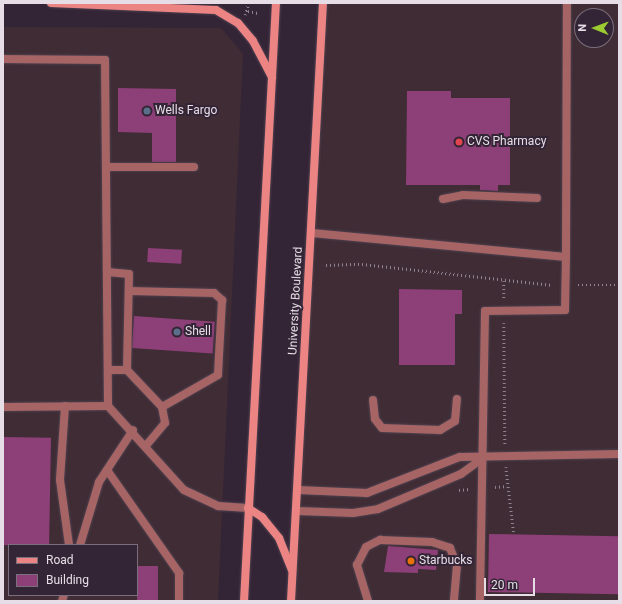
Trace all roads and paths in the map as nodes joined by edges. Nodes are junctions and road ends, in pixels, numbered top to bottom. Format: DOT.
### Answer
graph roads {
  1 [pos="51,3"];
  2 [pos="276,3"];
  3 [pos="323,3"];
  4 [pos="567,3"];
  5 [pos="248,5"];
  6 [pos="258,13"];
  7 [pos="3,59"];
  8 [pos="272,77"];
  9 [pos="106,167"];
  10 [pos="194,167"];
  11 [pos="537,198"];
  12 [pos="443,199"];
  13 [pos="312,233"];
  14 [pos="566,257"];
  15 [pos="326,265"];
  16 [pos="107,272"];
  17 [pos="504,281"];
  18 [pos="565,285"];
  19 [pos="619,285"];
  20 [pos="129,291"];
  21 [pos="504,310"];
  22 [pos="108,370"];
  23 [pos="127,370"];
  24 [pos="374,400"];
  25 [pos="457,400"];
  26 [pos="65,406"];
  27 [pos="108,406"];
  28 [pos="3,407"];
  29 [pos="162,407"];
  30 [pos="133,430"];
  31 [pos="146,446"];
  32 [pos="505,454"];
  33 [pos="619,454"];
  34 [pos="483,458"];
  35 [pos="107,470"];
  36 [pos="298,490"];
  37 [pos="248,508"];
  38 [pos="297,511"];
  39 [pos="514,534"];
  40 [pos="69,544"];
  41 [pos="80,544"];
  42 [pos="293,574"];
  43 [pos="179,601"];
  44 [pos="244,601"];
  45 [pos="291,601"];
  46 [pos="368,601"];
  47 [pos="454,601"];
  48 [pos="480,601"];
  1 -- 8 [label="street"];
  2 -- 8 [label="street"];
  3 -- 13 [label="street, University Boulevard"];
  4 -- 14 [label="lane"];
  5 -- 6 [label="path"];
  7 -- 9 [label="lane"];
  8 -- 37 [label="street"];
  9 -- 10 [label="lane"];
  9 -- 16 [label="lane"];
  11 -- 12 [label="lane"];
  13 -- 14 [label="lane"];
  13 -- 36 [label="street, University Boulevard"];
  14 -- 18 [label="lane"];
  15 -- 17 [label="path"];
  16 -- 20 [label="lane"];
  16 -- 22 [label="lane"];
  17 -- 18 [label="path"];
  17 -- 21 [label="path"];
  18 -- 19 [label="path"];
  18 -- 21 [label="lane"];
  20 -- 23 [label="lane"];
  20 -- 29 [label="lane"];
  21 -- 32 [label="path"];
  21 -- 34 [label="lane"];
  22 -- 23 [label="lane"];
  22 -- 27 [label="lane"];
  23 -- 29 [label="lane"];
  24 -- 25 [label="lane"];
  26 -- 27 [label="lane"];
  26 -- 28 [label="lane"];
  26 -- 40 [label="lane"];
  27 -- 30 [label="lane"];
  29 -- 31 [label="lane"];
  30 -- 31 [label="lane"];
  30 -- 35 [label="lane"];
  31 -- 37 [label="lane"];
  32 -- 33 [label="lane"];
  32 -- 34 [label="lane"];
  32 -- 39 [label="path"];
  34 -- 36 [label="lane"];
  34 -- 38 [label="lane"];
  34 -- 48 [label="lane"];
  35 -- 41 [label="lane"];
  35 -- 43 [label="lane"];
  36 -- 38 [label="street, University Boulevard"];
  37 -- 42 [label="street"];
  37 -- 44 [label="street"];
  38 -- 42 [label="street, University Boulevard"];
  42 -- 45 [label="street, University Boulevard"];
  46 -- 47 [label="lane"];
}
